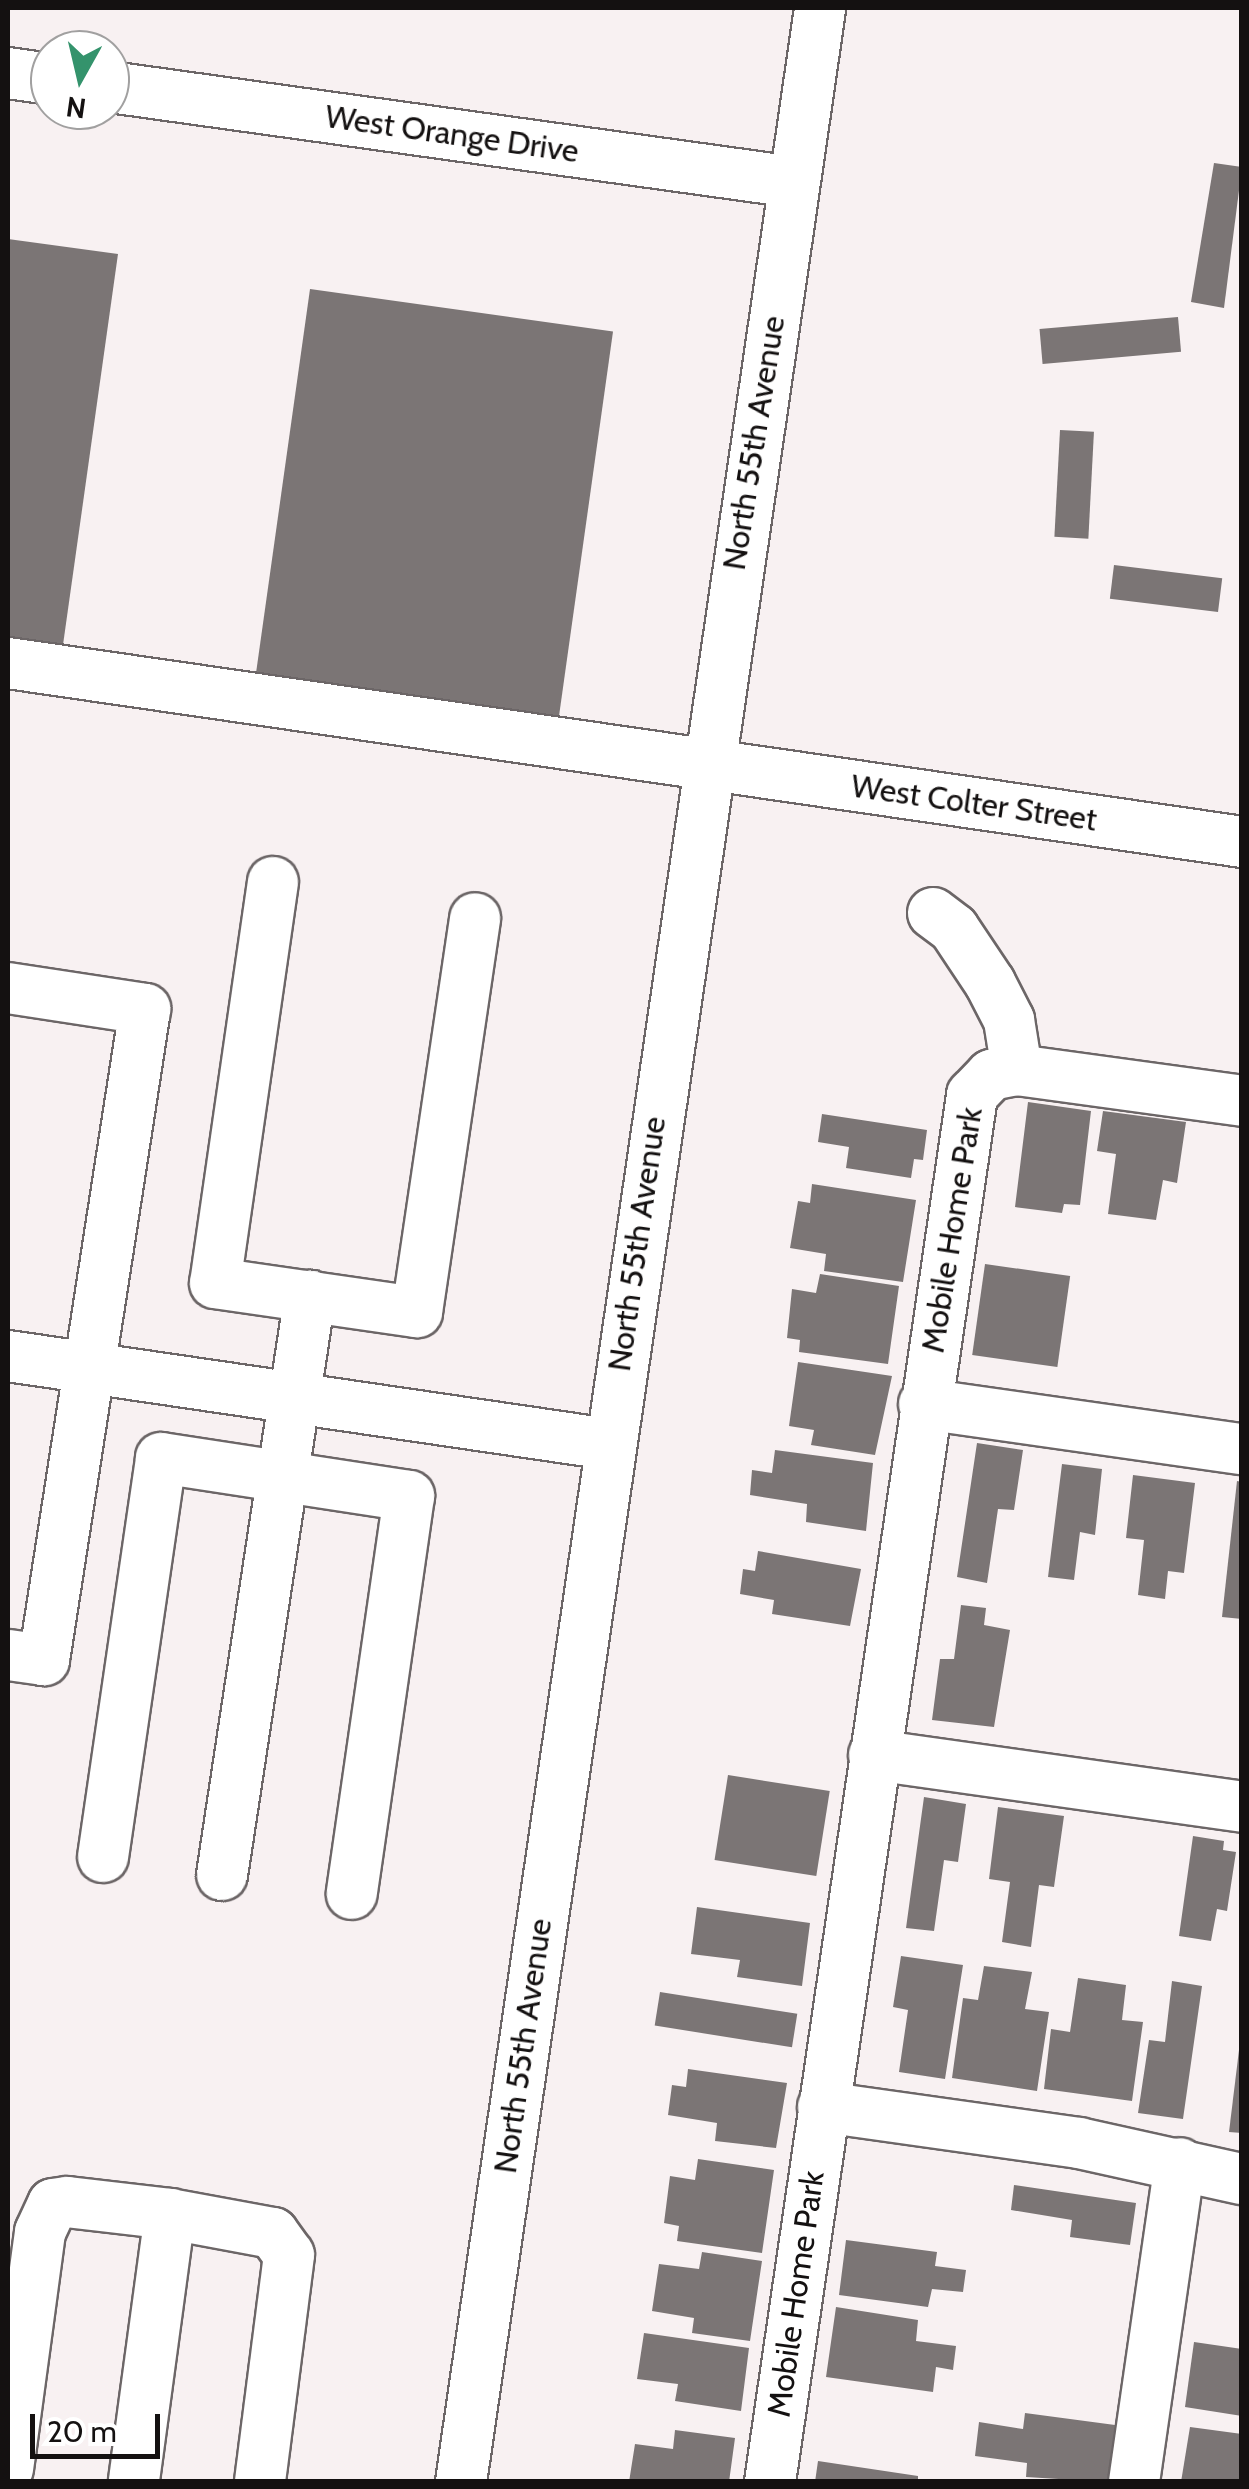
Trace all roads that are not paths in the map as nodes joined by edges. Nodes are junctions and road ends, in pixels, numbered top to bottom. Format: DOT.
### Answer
graph roads {
  1 [pos="820,8"];
  2 [pos="130,90"];
  3 [pos="794,182"];
  4 [pos="8,663"];
  5 [pos="706,763"];
  6 [pos="1242,842"];
  7 [pos="273,882"];
  8 [pos="933,914"];
  9 [pos="475,918"];
  10 [pos="8,988"];
  11 [pos="1017,1070"];
  12 [pos="1242,1101"];
  13 [pos="310,1296"];
  14 [pos="8,1356"];
  15 [pos="90,1368"];
  16 [pos="294,1400"];
  17 [pos="924,1404"];
  18 [pos="608,1444"];
  19 [pos="1242,1449"];
  20 [pos="282,1476"];
  21 [pos="8,1655"];
  22 [pos="874,1755"];
  23 [pos="1242,1806"];
  24 [pos="103,1857"];
  25 [pos="222,1875"];
  26 [pos="352,1894"];
  27 [pos="823,2106"];
  28 [pos="1180,2163"];
  29 [pos="1242,2179"];
  30 [pos="170,2214"];
  31 [pos="8,2469"];
  32 [pos="134,2482"];
  33 [pos="260,2482"];
  34 [pos="460,2482"];
  35 [pos="770,2482"];
  36 [pos="1134,2482"];
  1 -- 3 [label="street, North 55th Avenue"];
  2 -- 3 [label="street, West Orange Drive"];
  3 -- 5 [label="street, North 55th Avenue"];
  4 -- 5 [label="street, West Colter Street"];
  5 -- 6 [label="street, West Colter Street"];
  5 -- 18 [label="street, North 55th Avenue"];
  7 -- 13 [label="street"];
  8 -- 11 [label="street"];
  9 -- 13 [label="street"];
  10 -- 15 [label="street"];
  11 -- 12 [label="street"];
  11 -- 17 [label="street, Mobile Home Park"];
  13 -- 16 [label="street"];
  14 -- 15 [label="street"];
  15 -- 16 [label="street"];
  15 -- 21 [label="street"];
  16 -- 18 [label="street"];
  16 -- 20 [label="street"];
  17 -- 19 [label="street"];
  17 -- 22 [label="street, Mobile Home Park"];
  18 -- 34 [label="street, North 55th Avenue"];
  20 -- 24 [label="street"];
  20 -- 25 [label="street"];
  20 -- 26 [label="street"];
  22 -- 23 [label="street"];
  22 -- 27 [label="street, Mobile Home Park"];
  27 -- 28 [label="street"];
  27 -- 35 [label="street, Mobile Home Park"];
  28 -- 29 [label="street"];
  28 -- 36 [label="street"];
  30 -- 31 [label="street"];
  30 -- 32 [label="street"];
  30 -- 33 [label="street"];
}
